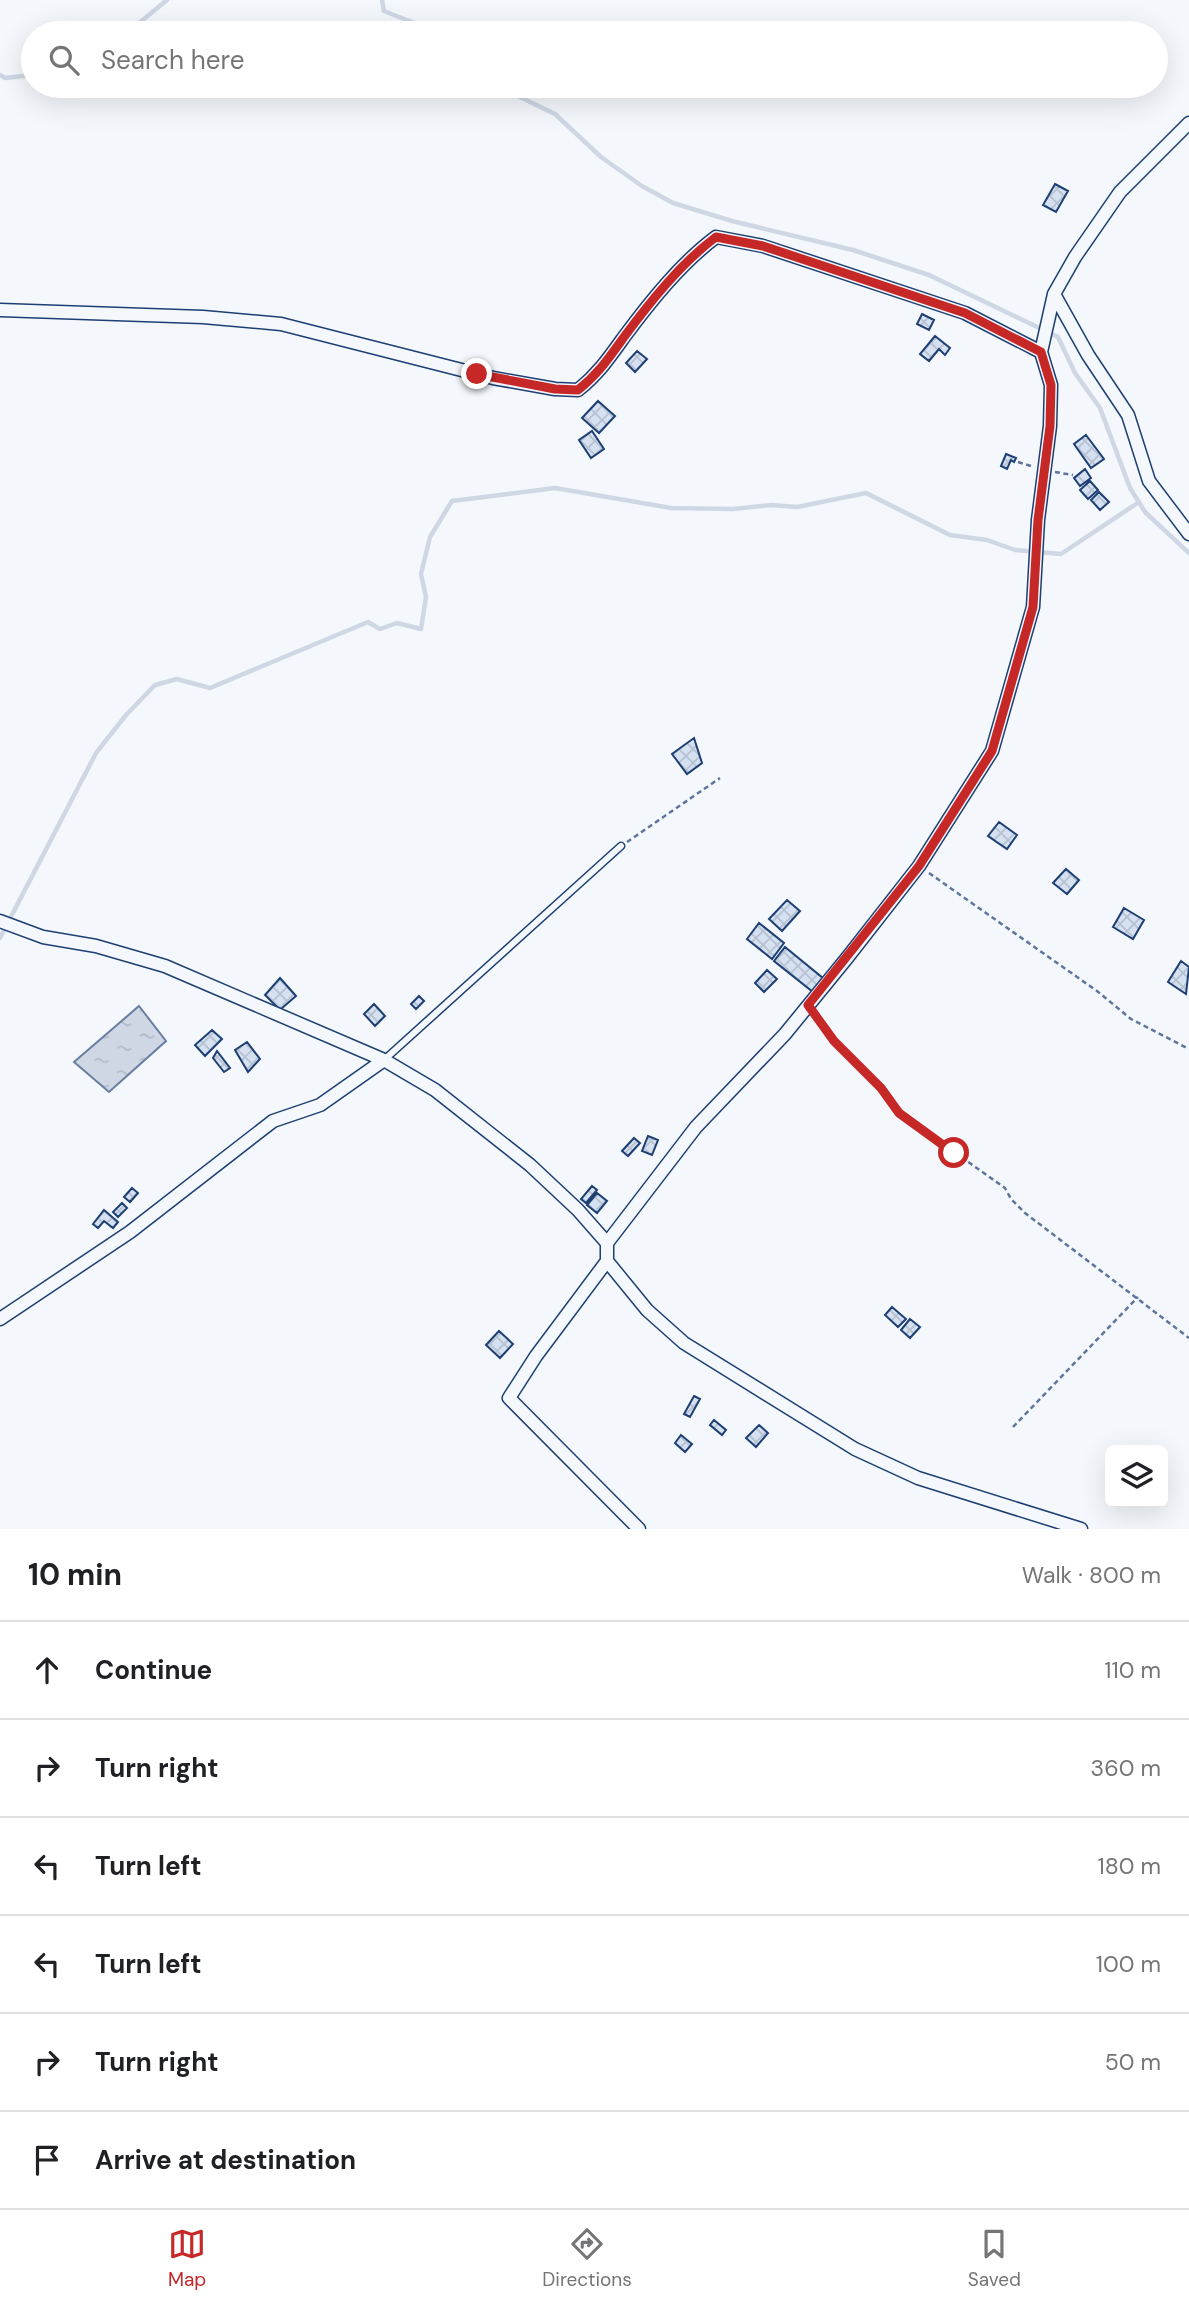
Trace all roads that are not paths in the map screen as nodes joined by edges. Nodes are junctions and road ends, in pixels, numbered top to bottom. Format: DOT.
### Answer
graph roads {
  1 [pos="1189,123"];
  2 [pos="1054,294"];
  3 [pos="0,310"];
  4 [pos="1041,352"];
  5 [pos="1189,534"];
  6 [pos="621,846"];
  7 [pos="0,921"];
  8 [pos="384,1060"];
  9 [pos="607,1243"];
  10 [pos="607,1261"];
  11 [pos="0,1319"];
  12 [pos="639,1529"];
  13 [pos="1081,1529"];
  1 -- 2 [label="street"];
  2 -- 4 [label="street"];
  2 -- 5 [label="street"];
  3 -- 4 [label="street"];
  4 -- 9 [label="street"];
  6 -- 8 [label="lane"];
  7 -- 8 [label="street"];
  8 -- 9 [label="street"];
  8 -- 11 [label="street"];
  9 -- 10 [label="street"];
  10 -- 12 [label="street"];
  10 -- 13 [label="street"];
}
